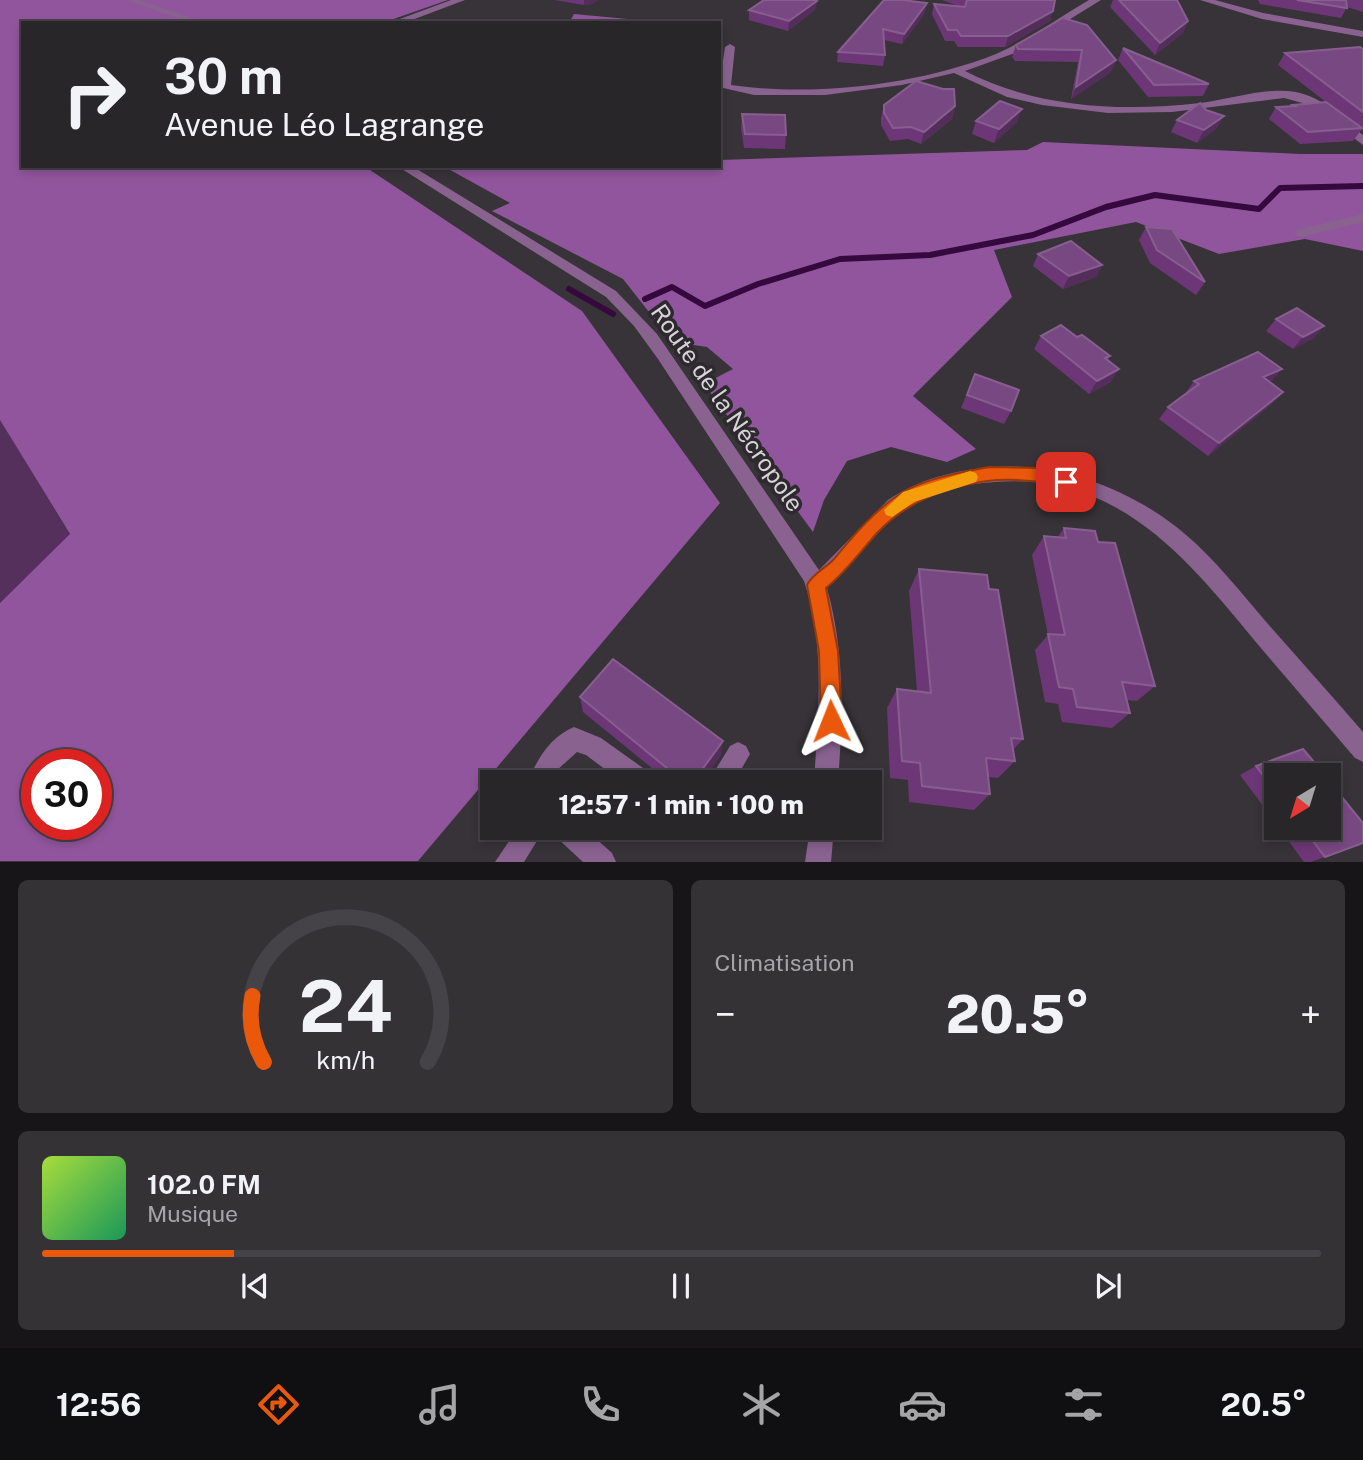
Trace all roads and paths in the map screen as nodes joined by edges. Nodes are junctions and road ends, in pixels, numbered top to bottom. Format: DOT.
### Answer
graph roads {
  1 [pos="131,0"];
  2 [pos="460,0"];
  3 [pos="1096,0"];
  4 [pos="1205,0"];
  5 [pos="196,21"];
  6 [pos="400,21"];
  7 [pos="1363,34"];
  8 [pos="730,47"];
  9 [pos="956,70"];
  10 [pos="1363,141"];
  11 [pos="405,168"];
  12 [pos="1363,218"];
  13 [pos="1301,233"];
  14 [pos="816,585"];
  15 [pos="1363,750"];
  16 [pos="738,754"];
  17 [pos="545,770"];
  18 [pos="625,770"];
  19 [pos="728,770"];
  20 [pos="827,770"];
  21 [pos="524,840"];
  22 [pos="578,840"];
  23 [pos="821,840"];
  24 [pos="508,862"];
  25 [pos="603,862"];
  26 [pos="818,862"];
  1 -- 5 [label="street"];
  2 -- 6 [label="street"];
  3 -- 9 [label="street"];
  4 -- 7 [label="street"];
  8 -- 9 [label="street"];
  9 -- 10 [label="street"];
  11 -- 14 [label="street, Route de la Nécropole"];
  12 -- 13 [label="street"];
  14 -- 15 [label="street"];
  14 -- 20 [label="street"];
  16 -- 19 [label="street"];
  17 -- 18 [label="street"];
  21 -- 24 [label="street"];
  22 -- 25 [label="street"];
  23 -- 26 [label="street"];
}
